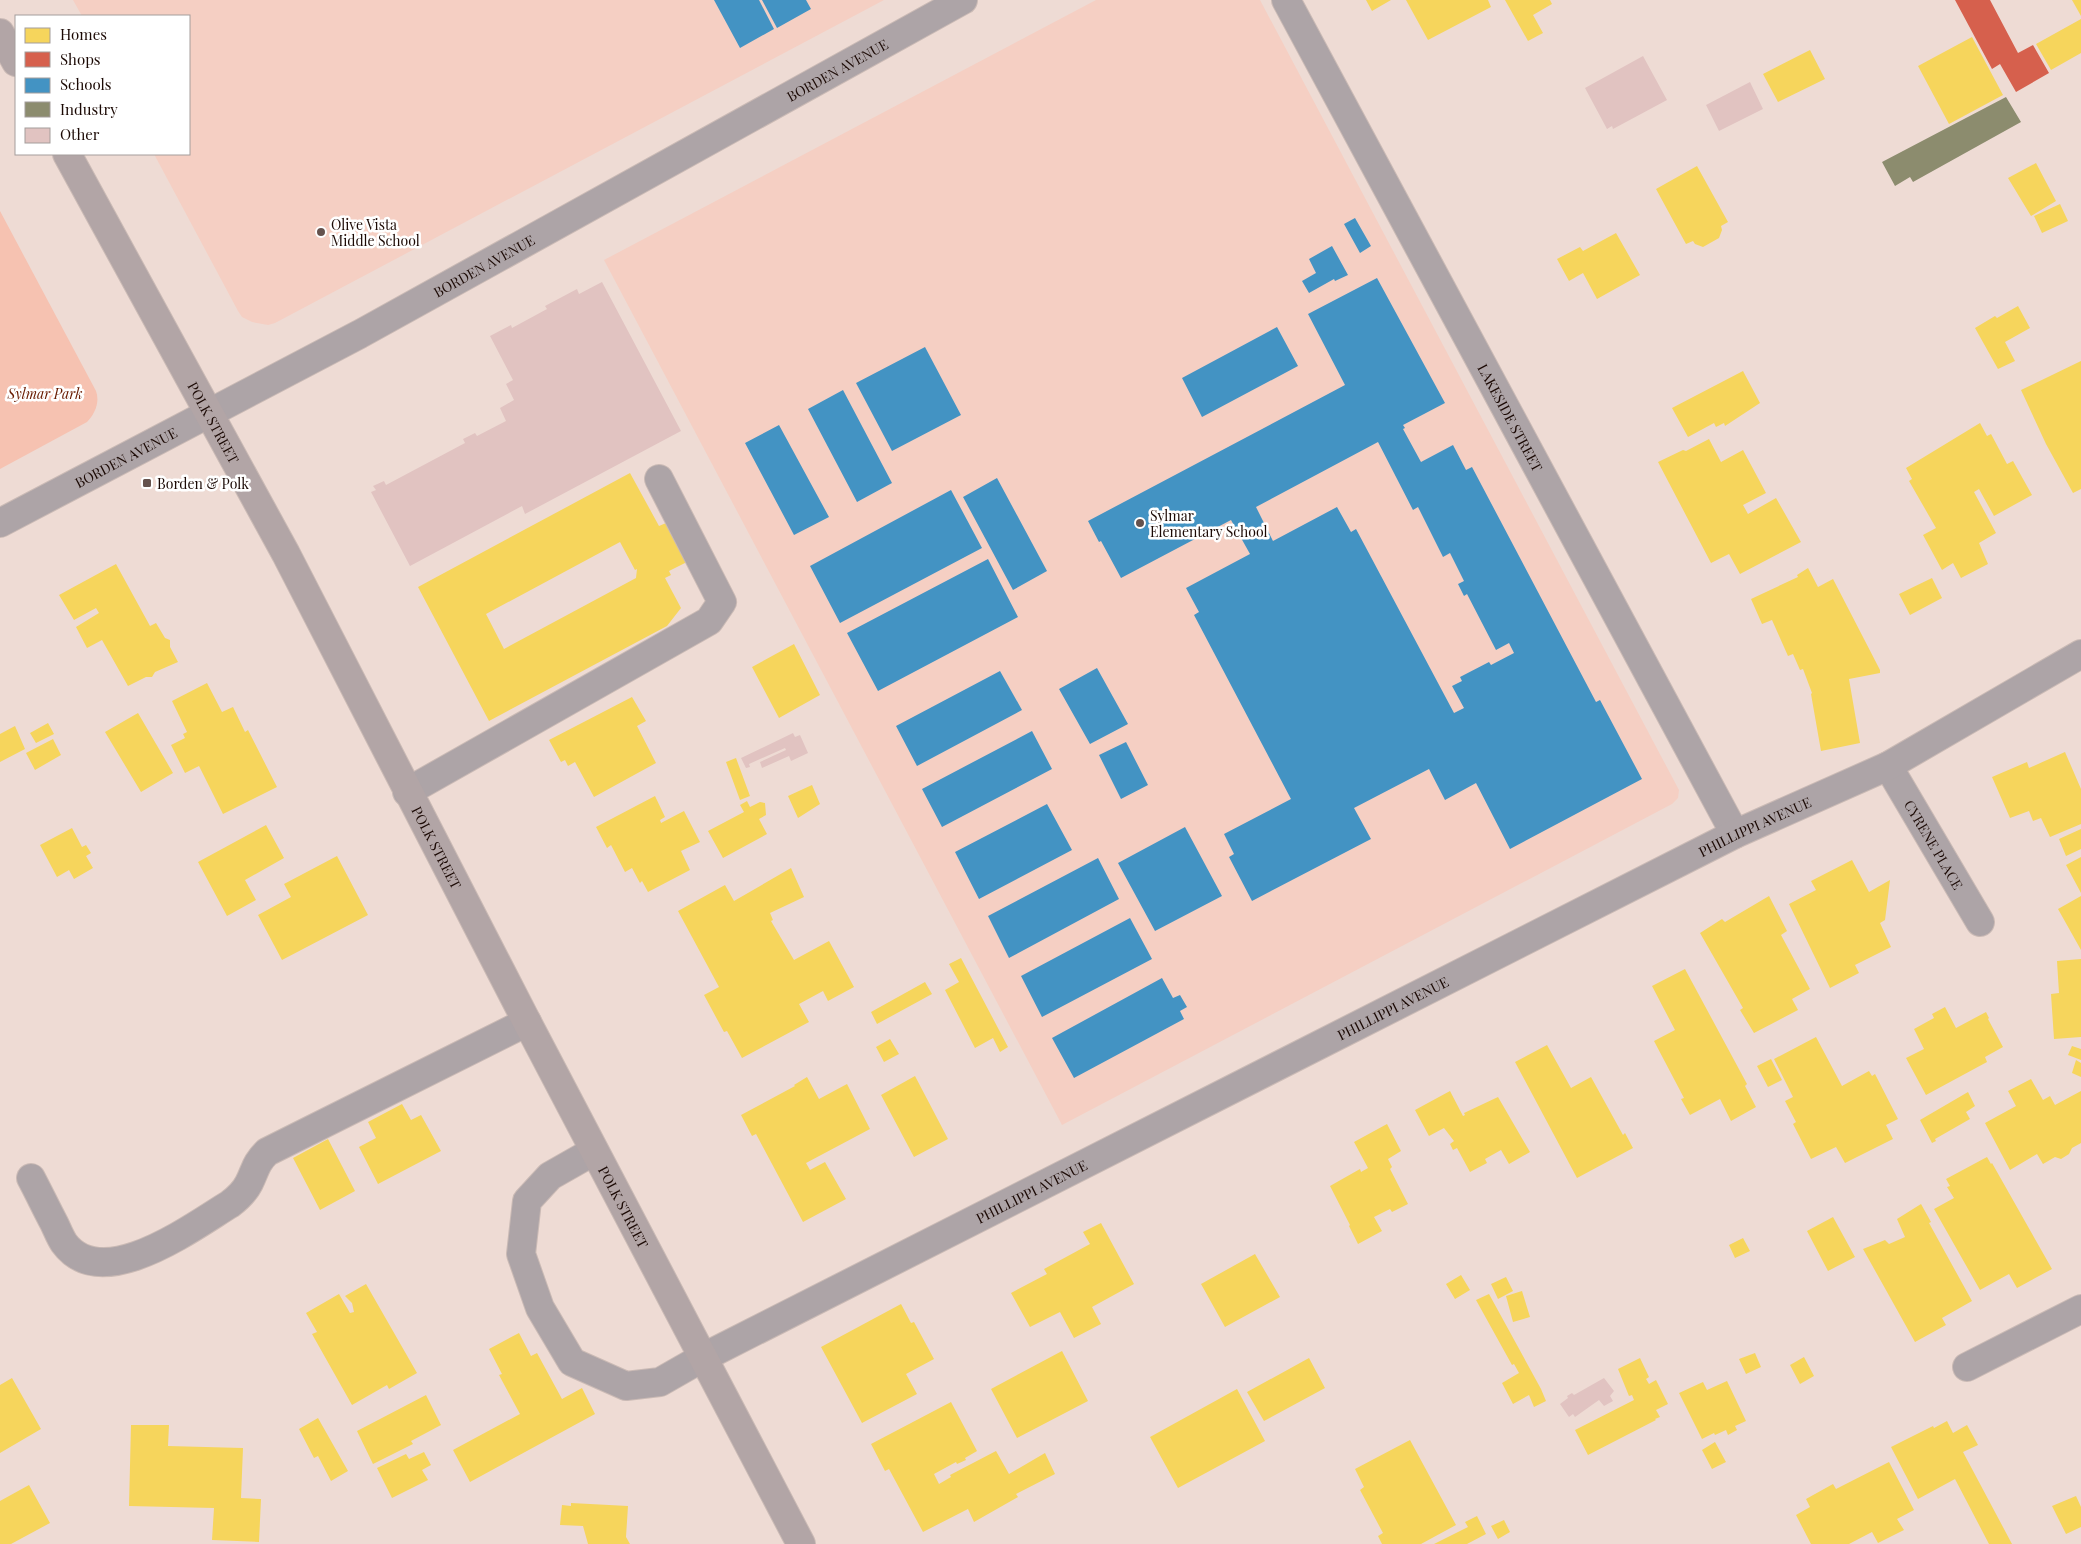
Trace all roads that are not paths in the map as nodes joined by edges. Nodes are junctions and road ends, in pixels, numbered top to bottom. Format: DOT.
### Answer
graph roads {
  1 [pos="963,0"];
  2 [pos="1286,0"];
  3 [pos="0,33"];
  4 [pos="15,60"];
  5 [pos="68,155"];
  6 [pos="209,413"];
  7 [pos="659,479"];
  8 [pos="0,523"];
  9 [pos="2081,654"];
  10 [pos="1888,766"];
  11 [pos="407,792"];
  12 [pos="1735,834"];
  13 [pos="1980,922"];
  14 [pos="527,1022"];
  15 [pos="594,1151"];
  16 [pos="31,1178"];
  17 [pos="2081,1309"];
  18 [pos="702,1358"];
  19 [pos="1967,1367"];
  20 [pos="801,1544"];
  1 -- 6 [label="street, BORDEN AVENUE"];
  2 -- 12 [label="street, LAKESIDE STREET"];
  3 -- 4 [label="main road"];
  5 -- 6 [label="main road, POLK STREET"];
  6 -- 8 [label="street, BORDEN AVENUE"];
  6 -- 11 [label="main road, POLK STREET"];
  7 -- 11 [label="street"];
  9 -- 10 [label="street, PHILLIPPI AVENUE"];
  10 -- 12 [label="street, PHILLIPPI AVENUE"];
  10 -- 13 [label="street, CYRENE PLACE"];
  11 -- 14 [label="main road, POLK STREET"];
  12 -- 18 [label="street, PHILLIPPI AVENUE"];
  14 -- 15 [label="main road, POLK STREET"];
  14 -- 16 [label="street"];
  15 -- 18 [label="main road, POLK STREET"];
  15 -- 18 [label="street, PHILLIPPI AVENUE"];
  17 -- 19 [label="street"];
  18 -- 20 [label="main road, POLK STREET"];
}
